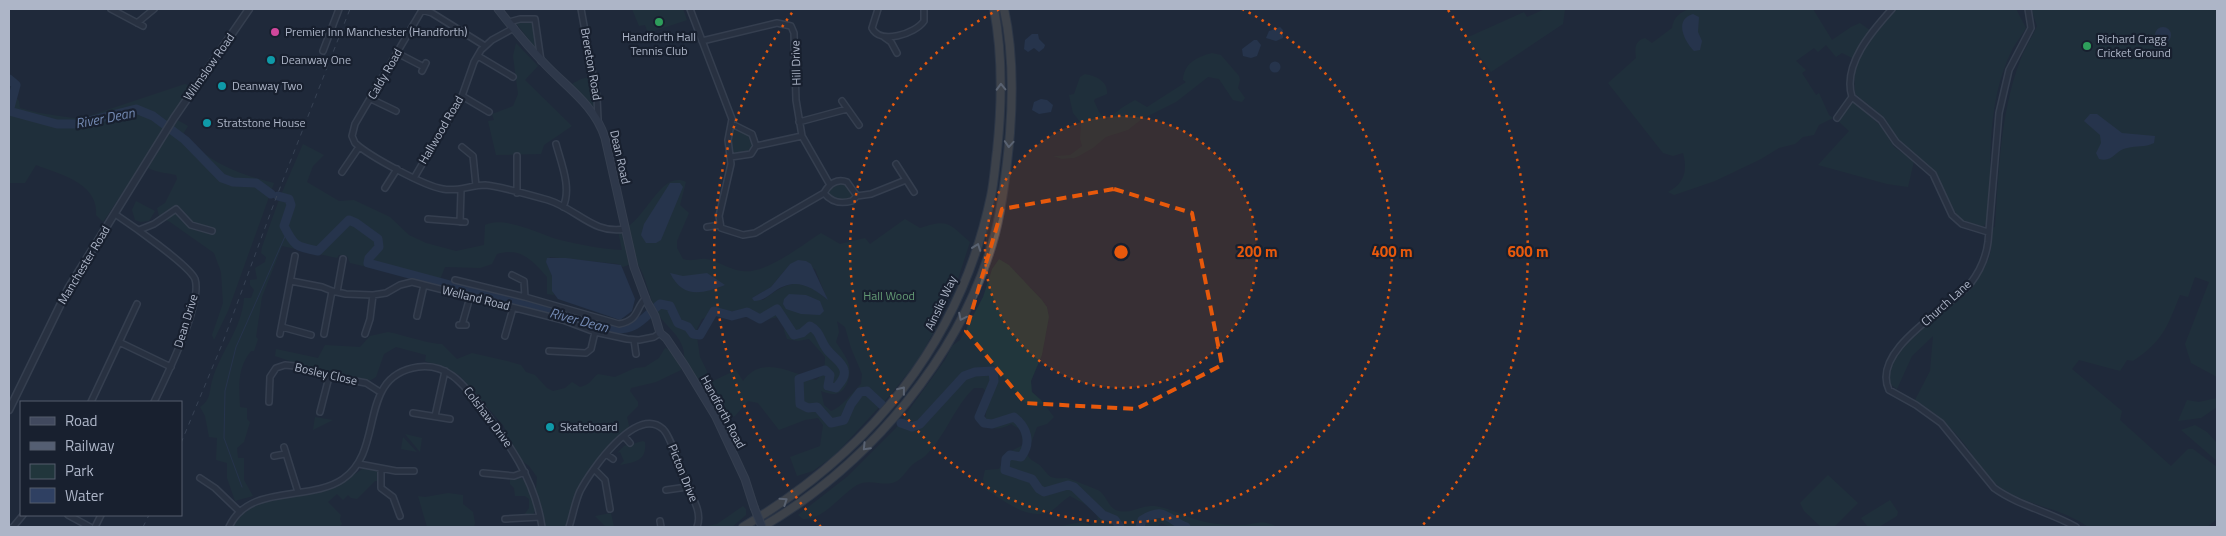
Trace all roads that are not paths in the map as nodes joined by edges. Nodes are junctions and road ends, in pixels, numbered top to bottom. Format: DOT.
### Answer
graph roads {
  1 [pos="111,9"];
  2 [pos="154,9"];
  3 [pos="249,9"];
  4 [pos="339,9"];
  5 [pos="498,9"];
  6 [pos="581,9"];
  7 [pos="690,9"];
  8 [pos="878,9"];
  9 [pos="924,9"];
  10 [pos="994,9"];
  11 [pos="1004,9"];
  12 [pos="1892,9"];
  13 [pos="2028,9"];
  14 [pos="422,10"];
  15 [pos="137,23"];
  16 [pos="511,25"];
  17 [pos="143,26"];
  18 [pos="884,37"];
  19 [pos="702,41"];
  20 [pos="485,46"];
  21 [pos="323,51"];
  22 [pos="397,53"];
  23 [pos="897,53"];
  24 [pos="478,56"];
  25 [pos="542,60"];
  26 [pos="424,67"];
  27 [pos="513,77"];
  28 [pos="462,96"];
  29 [pos="1852,97"];
  30 [pos="370,99"];
  31 [pos="842,101"];
  32 [pos="847,108"];
  33 [pos="396,111"];
  34 [pos="489,112"];
  35 [pos="1837,118"];
  36 [pos="598,119"];
  37 [pos="799,122"];
  38 [pos="732,124"];
  39 [pos="859,125"];
  40 [pos="169,126"];
  41 [pos="802,136"];
  42 [pos="556,144"];
  43 [pos="756,146"];
  44 [pos="359,147"];
  45 [pos="462,147"];
  46 [pos="518,156"];
  47 [pos="731,158"];
  48 [pos="896,164"];
  49 [pos="397,169"];
  50 [pos="342,172"];
  51 [pos="414,178"];
  52 [pos="906,180"];
  53 [pos="830,185"];
  54 [pos="476,186"];
  55 [pos="385,188"];
  56 [pos="461,190"];
  57 [pos="914,192"];
  58 [pos="517,193"];
  59 [pos="824,193"];
  60 [pos="857,196"];
  61 [pos="563,207"];
  62 [pos="115,214"];
  63 [pos="428,219"];
  64 [pos="720,225"];
  65 [pos="708,227"];
  66 [pos="139,230"];
  67 [pos="625,230"];
  68 [pos="212,231"];
  69 [pos="1988,232"];
  70 [pos="296,256"];
  71 [pos="343,259"];
  72 [pos="511,276"];
  73 [pos="455,280"];
  74 [pos="291,282"];
  75 [pos="424,286"];
  76 [pos="334,292"];
  77 [pos="373,295"];
  78 [pos="470,297"];
  79 [pos="525,297"];
  80 [pos="647,300"];
  81 [pos="137,304"];
  82 [pos="513,308"];
  83 [pos="654,314"];
  84 [pos="418,316"];
  85 [pos="462,325"];
  86 [pos="282,327"];
  87 [pos="595,332"];
  88 [pos="660,333"];
  89 [pos="280,334"];
  90 [pos="323,334"];
  91 [pos="365,334"];
  92 [pos="311,335"];
  93 [pos="505,336"];
  94 [pos="634,340"];
  95 [pos="120,342"];
  96 [pos="550,351"];
  97 [pos="636,354"];
  98 [pos="171,367"];
  99 [pos="445,372"];
  100 [pos="330,377"];
  101 [pos="380,392"];
  102 [pos="91,401"];
  103 [pos="154,401"];
  104 [pos="269,402"];
  105 [pos="9,410"];
  106 [pos="320,412"];
  107 [pos="413,413"];
  108 [pos="435,416"];
  109 [pos="450,419"];
  110 [pos="624,436"];
  111 [pos="630,442"];
  112 [pos="284,447"];
  113 [pos="286,454"];
  114 [pos="606,454"];
  115 [pos="274,456"];
  116 [pos="613,459"];
  117 [pos="359,464"];
  118 [pos="381,469"];
  119 [pos="594,469"];
  120 [pos="414,471"];
  121 [pos="525,472"];
  122 [pos="483,473"];
  123 [pos="200,478"];
  124 [pos="687,487"];
  125 [pos="666,490"];
  126 [pos="298,492"];
  127 [pos="610,509"];
  128 [pos="240,512"];
  129 [pos="22,516"];
  130 [pos="70,516"];
  131 [pos="400,516"];
  132 [pos="540,517"];
  133 [pos="505,519"];
  134 [pos="13,527"];
  135 [pos="90,527"];
  136 [pos="229,527"];
  137 [pos="542,527"];
  138 [pos="569,527"];
  139 [pos="696,527"];
  140 [pos="743,527"];
  141 [pos="762,527"];
  142 [pos="2076,527"];
  1 -- 15 [label="street"];
  2 -- 15 [label="street"];
  3 -- 40 [label="street, Wilmslow Road"];
  4 -- 21 [label="street"];
  5 -- 16 [label="main road, Dean Road"];
  6 -- 36 [label="street, Brereton Road"];
  7 -- 19 [label="street"];
  8 -- 18 [label="street"];
  9 -- 18 [label="street"];
  140 -- 10 [label="highway, Ainslie Way, one-way"];
  11 -- 141 [label="highway, Ainslie Way, one-way"];
  12 -- 29 [label="street"];
  13 -- 69 [label="street, Church Lane"];
  14 -- 20 [label="street, Caldy Road"];
  14 -- 22 [label="street, Caldy Road"];
  15 -- 17 [label="street"];
  16 -- 20 [label="street, Hallwood Road"];
  16 -- 25 [label="main road, Dean Road"];
  16 -- 25 [label="street"];
  18 -- 23 [label="street"];
  19 -- 37 [label="street, Hill Drive"];
  19 -- 38 [label="street"];
  20 -- 24 [label="street, Hallwood Road"];
  22 -- 26 [label="street"];
  22 -- 30 [label="street, Caldy Road"];
  24 -- 27 [label="street"];
  24 -- 28 [label="street, Hallwood Road"];
  25 -- 36 [label="main road, Dean Road"];
  28 -- 34 [label="street"];
  28 -- 51 [label="street, Hallwood Road"];
  29 -- 35 [label="street"];
  29 -- 69 [label="street"];
  30 -- 33 [label="street"];
  30 -- 44 [label="street, Caldy Road"];
  31 -- 32 [label="street"];
  32 -- 37 [label="street"];
  32 -- 39 [label="street"];
  36 -- 67 [label="main road, Dean Road"];
  37 -- 41 [label="street, Hill Drive"];
  38 -- 43 [label="street"];
  38 -- 47 [label="street"];
  40 -- 62 [label="street, Manchester Road"];
  41 -- 43 [label="street"];
  41 -- 53 [label="street, Hill Drive"];
  42 -- 61 [label="street"];
  43 -- 47 [label="street"];
  44 -- 49 [label="street"];
  44 -- 50 [label="street"];
  45 -- 54 [label="street"];
  46 -- 58 [label="street"];
  47 -- 64 [label="street"];
  48 -- 52 [label="street"];
  49 -- 51 [label="street"];
  49 -- 55 [label="street"];
  51 -- 56 [label="street, Hallwood Road"];
  52 -- 57 [label="street"];
  52 -- 60 [label="street"];
  53 -- 59 [label="street"];
  53 -- 60 [label="street"];
  54 -- 56 [label="street, Hallwood Road"];
  54 -- 58 [label="street, Hallwood Road"];
  56 -- 63 [label="street"];
  58 -- 61 [label="street, Hallwood Road"];
  59 -- 60 [label="street"];
  59 -- 64 [label="street"];
  61 -- 67 [label="street, Hallwood Road"];
  62 -- 66 [label="street, Dean Drive"];
  62 -- 105 [label="street, Manchester Road"];
  64 -- 65 [label="street"];
  66 -- 68 [label="street"];
  66 -- 98 [label="street, Dean Drive"];
  67 -- 80 [label="main road, Dean Road"];
  69 -- 142 [label="street, Church Lane"];
  70 -- 74 [label="street"];
  71 -- 76 [label="street"];
  72 -- 79 [label="street"];
  73 -- 79 [label="street"];
  74 -- 76 [label="street, Welland Road"];
  74 -- 86 [label="street"];
  75 -- 77 [label="street, Welland Road"];
  75 -- 78 [label="street, Welland Road"];
  75 -- 84 [label="street"];
  76 -- 77 [label="street, Welland Road"];
  76 -- 90 [label="street"];
  77 -- 91 [label="street"];
  78 -- 82 [label="street, Welland Road"];
  78 -- 85 [label="street"];
  79 -- 80 [label="street"];
  80 -- 83 [label="main road, Dean Road"];
  81 -- 95 [label="street"];
  82 -- 87 [label="street, Welland Road"];
  82 -- 93 [label="street"];
  83 -- 88 [label="main road, Handforth Road"];
  86 -- 89 [label="street"];
  86 -- 92 [label="street"];
  87 -- 94 [label="street, Welland Road"];
  87 -- 96 [label="street"];
  88 -- 94 [label="street, Welland Road"];
  88 -- 141 [label="main road, Handforth Road, bridge"];
  94 -- 97 [label="street"];
  95 -- 98 [label="street"];
  95 -- 102 [label="street"];
  98 -- 103 [label="street, Dean Drive"];
  99 -- 101 [label="street, Colshaw Drive"];
  99 -- 108 [label="street"];
  99 -- 121 [label="street, Colshaw Drive"];
  100 -- 101 [label="street, Bosley Close"];
  100 -- 104 [label="street, Bosley Close"];
  100 -- 106 [label="street"];
  101 -- 117 [label="street, Colshaw Drive"];
  107 -- 108 [label="street"];
  108 -- 109 [label="street"];
  110 -- 111 [label="street"];
  110 -- 114 [label="street, Picton Drive"];
  110 -- 124 [label="street, Picton Drive"];
  112 -- 113 [label="street"];
  113 -- 115 [label="street"];
  113 -- 126 [label="street"];
  114 -- 116 [label="street"];
  114 -- 119 [label="street, Picton Drive"];
  117 -- 118 [label="street"];
  117 -- 126 [label="street, Colshaw Drive"];
  118 -- 120 [label="street"];
  118 -- 131 [label="street"];
  119 -- 127 [label="street"];
  119 -- 138 [label="street, Picton Drive"];
  121 -- 122 [label="street"];
  121 -- 132 [label="street, Colshaw Drive"];
  123 -- 128 [label="street"];
  124 -- 125 [label="street"];
  124 -- 139 [label="street, Picton Drive"];
  126 -- 128 [label="street, Colshaw Drive"];
  128 -- 136 [label="street, Colshaw Drive"];
  129 -- 134 [label="street"];
  130 -- 135 [label="street"];
  132 -- 133 [label="street"];
  132 -- 137 [label="street, Colshaw Drive"];
}
